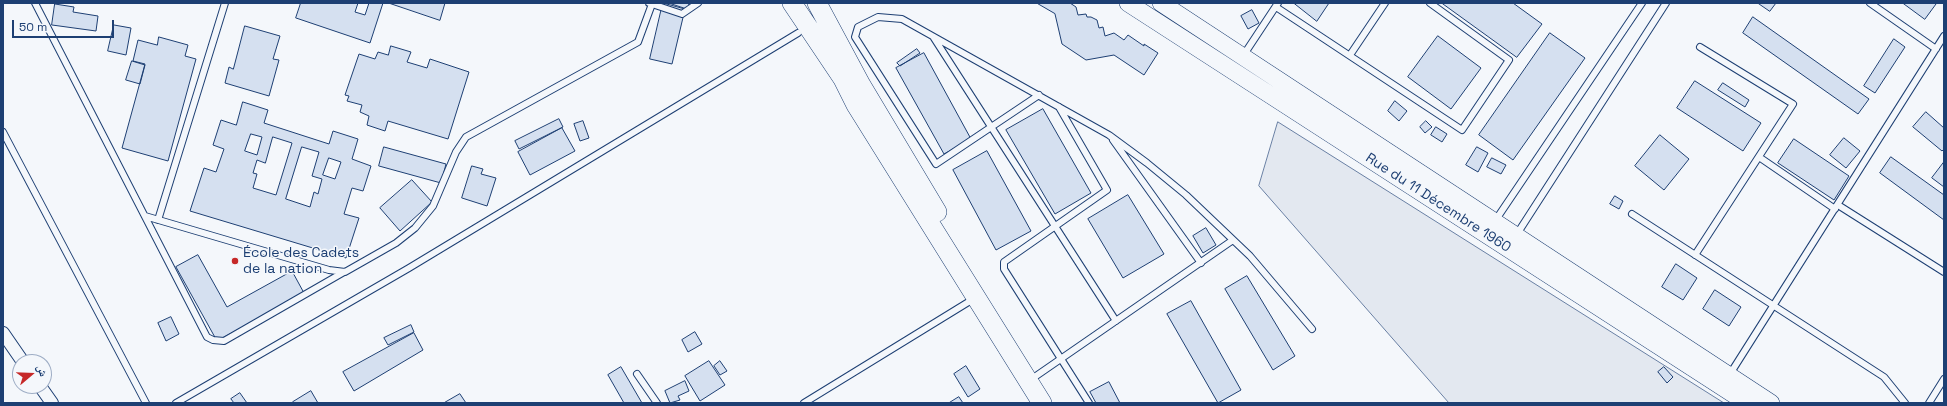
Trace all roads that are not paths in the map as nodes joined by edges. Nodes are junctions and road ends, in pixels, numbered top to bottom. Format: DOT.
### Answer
graph roads {
  1 [pos="35,3"];
  2 [pos="225,3"];
  3 [pos="698,3"];
  4 [pos="778,3"];
  5 [pos="792,3"];
  6 [pos="800,3"];
  7 [pos="817,3"];
  8 [pos="1128,3"];
  9 [pos="1161,3"];
  10 [pos="1385,3"];
  11 [pos="1430,3"];
  12 [pos="1642,3"];
  13 [pos="1666,3"];
  14 [pos="1870,3"];
  15 [pos="650,4"];
  16 [pos="1277,5"];
  17 [pos="798,33"];
  18 [pos="933,36"];
  19 [pos="1944,36"];
  20 [pos="1700,47"];
  21 [pos="1936,48"];
  22 [pos="1350,55"];
  23 [pos="1243,56"];
  24 [pos="861,85"];
  25 [pos="1039,95"];
  26 [pos="856,106"];
  27 [pos="1058,106"];
  28 [pos="991,127"];
  29 [pos="3,132"];
  30 [pos="1109,135"];
  31 [pos="1759,157"];
  32 [pos="1837,207"];
  33 [pos="1632,214"];
  34 [pos="145,216"];
  35 [pos="158,220"];
  36 [pos="1494,221"];
  37 [pos="1055,227"];
  38 [pos="1516,236"];
  39 [pos="1233,240"];
  40 [pos="1695,255"];
  41 [pos="1201,263"];
  42 [pos="345,272"];
  43 [pos="1944,272"];
  44 [pos="976,298"];
  45 [pos="1774,306"];
  46 [pos="1116,321"];
  47 [pos="1312,329"];
  48 [pos="3,333"];
  49 [pos="17,354"];
  50 [pos="1061,358"];
  51 [pos="637,374"];
  52 [pos="1036,376"];
  53 [pos="1730,376"];
  54 [pos="1944,379"];
  55 [pos="46,394"];
  56 [pos="52,403"];
  57 [pos="146,403"];
  58 [pos="176,403"];
  59 [pos="657,403"];
  60 [pos="804,403"];
  61 [pos="1042,403"];
  62 [pos="1052,403"];
  63 [pos="1089,403"];
  64 [pos="1747,403"];
  65 [pos="1771,403"];
  66 [pos="1905,403"];
  67 [pos="1929,403"];
  1 -- 34 [label="lane"];
  2 -- 35 [label="lane"];
  3 -- 15 [label="lane"];
  4 -- 17 [label="main road"];
  5 -- 26 [label="main road"];
  6 -- 24 [label="main road"];
  7 -- 24 [label="main road"];
  8 -- 64 [label="main road, Rue du 11 Décembre 1960"];
  9 -- 23 [label="main road, Rue du 11 Décembre 1960"];
  10 -- 22 [label="lane"];
  11 -- 22 [label="lane"];
  12 -- 36 [label="lane"];
  13 -- 38 [label="lane"];
  14 -- 21 [label="lane"];
  15 -- 42 [label="lane"];
  16 -- 22 [label="lane"];
  16 -- 23 [label="lane"];
  17 -- 26 [label="main road"];
  17 -- 58 [label="lane"];
  18 -- 25 [label="lane"];
  18 -- 28 [label="lane"];
  18 -- 28 [label="lane"];
  19 -- 21 [label="lane"];
  20 -- 31 [label="lane"];
  21 -- 32 [label="lane"];
  23 -- 36 [label="main road, Rue du 11 Décembre 1960"];
  24 -- 52 [label="main road"];
  25 -- 27 [label="lane"];
  25 -- 28 [label="lane"];
  26 -- 44 [label="main road"];
  27 -- 30 [label="lane"];
  27 -- 37 [label="lane"];
  28 -- 37 [label="lane"];
  29 -- 57 [label="lane"];
  30 -- 39 [label="lane"];
  30 -- 41 [label="lane"];
  31 -- 32 [label="lane"];
  31 -- 40 [label="lane"];
  32 -- 43 [label="lane"];
  32 -- 45 [label="lane"];
  33 -- 40 [label="lane"];
  34 -- 35 [label="lane"];
  34 -- 42 [label="lane"];
  35 -- 42 [label="lane"];
  36 -- 38 [label="main road, Rue du 11 Décembre 1960"];
  37 -- 46 [label="lane"];
  37 -- 50 [label="lane"];
  38 -- 53 [label="main road, Rue du 11 Décembre 1960"];
  39 -- 41 [label="lane"];
  39 -- 47 [label="lane"];
  40 -- 45 [label="lane"];
  41 -- 46 [label="lane"];
  44 -- 60 [label="lane"];
  44 -- 61 [label="main road"];
  45 -- 53 [label="lane"];
  45 -- 66 [label="lane"];
  46 -- 50 [label="lane"];
  48 -- 49 [label="street"];
  50 -- 52 [label="lane"];
  50 -- 63 [label="lane"];
  51 -- 59 [label="lane"];
  52 -- 62 [label="main road"];
  53 -- 65 [label="main road, Rue du 11 Décembre 1960"];
  54 -- 67 [label="lane"];
  55 -- 56 [label="street"];
}
